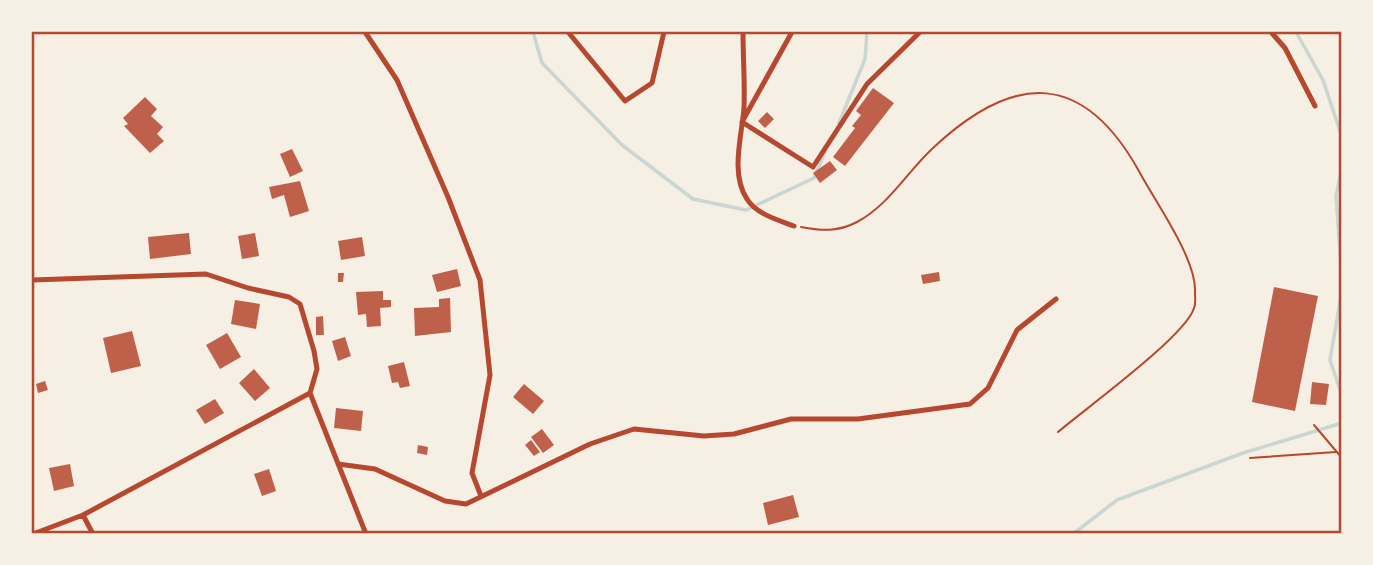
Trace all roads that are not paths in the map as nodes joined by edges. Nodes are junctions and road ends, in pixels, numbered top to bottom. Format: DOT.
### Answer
graph roads {
  1 [pos="365,32"];
  2 [pos="568,32"];
  3 [pos="664,32"];
  4 [pos="743,32"];
  5 [pos="792,32"];
  6 [pos="919,32"];
  7 [pos="1271,32"];
  8 [pos="1315,106"];
  9 [pos="742,122"];
  10 [pos="793,226"];
  11 [pos="32,280"];
  12 [pos="1056,299"];
  13 [pos="310,393"];
  14 [pos="338,464"];
  15 [pos="481,496"];
  16 [pos="83,515"];
  17 [pos="33,534"];
  18 [pos="93,534"];
  19 [pos="366,534"];
  1 -- 15 [label="street"];
  2 -- 3 [label="street"];
  4 -- 9 [label="street"];
  5 -- 9 [label="street"];
  6 -- 9 [label="street"];
  7 -- 8 [label="street"];
  9 -- 10 [label="street"];
  11 -- 13 [label="street"];
  12 -- 15 [label="street"];
  13 -- 14 [label="street"];
  13 -- 16 [label="street"];
  14 -- 15 [label="street"];
  14 -- 19 [label="street"];
  16 -- 17 [label="street"];
  16 -- 18 [label="street"];
}
